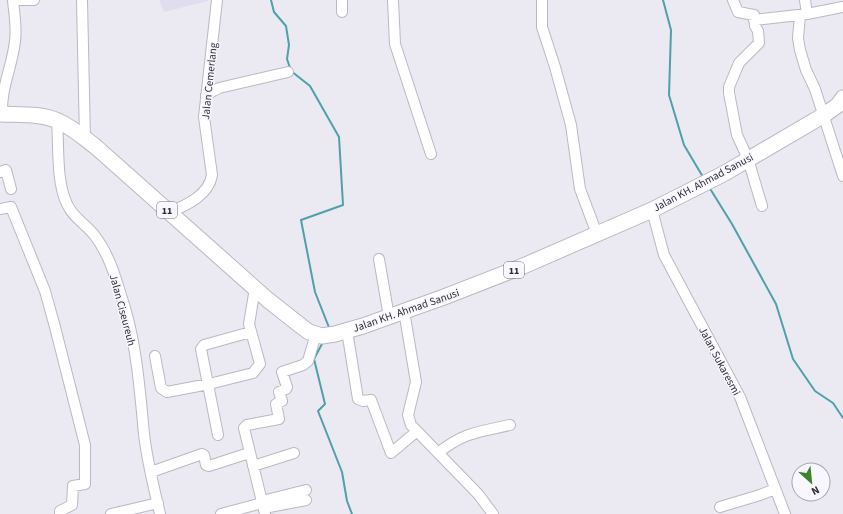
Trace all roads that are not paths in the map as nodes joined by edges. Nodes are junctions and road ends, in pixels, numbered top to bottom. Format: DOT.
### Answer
graph roads {
  1 [pos="13,0"];
  2 [pos="34,0"];
  3 [pos="82,0"];
  4 [pos="217,0"];
  5 [pos="342,0"];
  6 [pos="393,0"];
  7 [pos="542,0"];
  8 [pos="733,0"];
  9 [pos="805,0"];
  10 [pos="843,6"];
  11 [pos="342,12"];
  12 [pos="804,14"];
  13 [pos="754,20"];
  14 [pos="288,72"];
  15 [pos="206,95"];
  16 [pos="843,98"];
  17 [pos="1,115"];
  18 [pos="824,115"];
  19 [pos="58,120"];
  20 [pos="84,139"];
  21 [pos="431,154"];
  22 [pos="748,159"];
  23 [pos="0,172"];
  24 [pos="843,176"];
  25 [pos="11,189"];
  26 [pos="762,206"];
  27 [pos="0,209"];
  28 [pos="652,210"];
  29 [pos="170,212"];
  30 [pos="598,234"];
  31 [pos="379,259"];
  32 [pos="255,288"];
  33 [pos="268,300"];
  34 [pos="250,311"];
  35 [pos="404,311"];
  36 [pos="389,317"];
  37 [pos="251,332"];
  38 [pos="330,334"];
  39 [pos="155,356"];
  40 [pos="210,384"];
  41 [pos="510,425"];
  42 [pos="416,432"];
  43 [pos="218,435"];
  44 [pos="249,453"];
  45 [pos="294,453"];
  46 [pos="438,453"];
  47 [pos="253,466"];
  48 [pos="151,472"];
  49 [pos="775,489"];
  50 [pos="306,495"];
  51 [pos="158,503"];
  52 [pos="263,506"];
  53 [pos="720,507"];
  54 [pos="60,514"];
  55 [pos="111,514"];
  56 [pos="160,514"];
  57 [pos="221,514"];
  58 [pos="493,514"];
  59 [pos="785,514"];
  1 -- 2 [label="street"];
  1 -- 17 [label="street"];
  3 -- 20 [label="street"];
  4 -- 15 [label="street, Jalan Cemerlang"];
  5 -- 11 [label="street"];
  6 -- 21 [label="street"];
  7 -- 30 [label="street"];
  8 -- 13 [label="street"];
  9 -- 12 [label="street"];
  10 -- 12 [label="street"];
  12 -- 13 [label="street"];
  12 -- 18 [label="street"];
  13 -- 22 [label="street"];
  14 -- 15 [label="street"];
  15 -- 29 [label="street, Jalan Cemerlang"];
  16 -- 18 [label="highway, Jalan KH. Ahmad Sanusi / 11"];
  17 -- 19 [label="highway, 11"];
  18 -- 22 [label="highway, Jalan KH. Ahmad Sanusi / 11"];
  18 -- 24 [label="street"];
  19 -- 20 [label="highway, 11"];
  19 -- 48 [label="street, Jalan Ciseureuh"];
  20 -- 29 [label="highway, 11"];
  22 -- 26 [label="street"];
  22 -- 28 [label="highway, Jalan KH. Ahmad Sanusi / 11"];
  23 -- 25 [label="street"];
  27 -- 54 [label="street"];
  28 -- 30 [label="highway, Jalan KH. Ahmad Sanusi / 11"];
  28 -- 49 [label="street, Jalan Sukaresmi"];
  29 -- 32 [label="highway, 11"];
  30 -- 35 [label="highway, Jalan KH. Ahmad Sanusi / 11"];
  31 -- 36 [label="street"];
  32 -- 33 [label="highway, 11"];
  32 -- 34 [label="street"];
  33 -- 34 [label="street"];
  33 -- 38 [label="highway, 11"];
  34 -- 37 [label="street"];
  35 -- 36 [label="highway, Jalan KH. Ahmad Sanusi / 11"];
  35 -- 42 [label="street"];
  36 -- 38 [label="highway, Jalan KH. Ahmad Sanusi / 11"];
  37 -- 40 [label="street"];
  37 -- 40 [label="street"];
  38 -- 42 [label="street"];
  38 -- 44 [label="street"];
  39 -- 40 [label="street"];
  40 -- 43 [label="street"];
  41 -- 46 [label="street"];
  42 -- 46 [label="street"];
  44 -- 47 [label="street"];
  44 -- 48 [label="street"];
  45 -- 47 [label="street"];
  46 -- 58 [label="street"];
  47 -- 52 [label="street"];
  48 -- 51 [label="street, Jalan Ciseureuh"];
  49 -- 53 [label="street"];
  49 -- 59 [label="street, Jalan Sukaresmi"];
  50 -- 52 [label="street"];
  51 -- 55 [label="street"];
  51 -- 56 [label="street, Jalan Ciseureuh"];
  52 -- 57 [label="street"];
}
